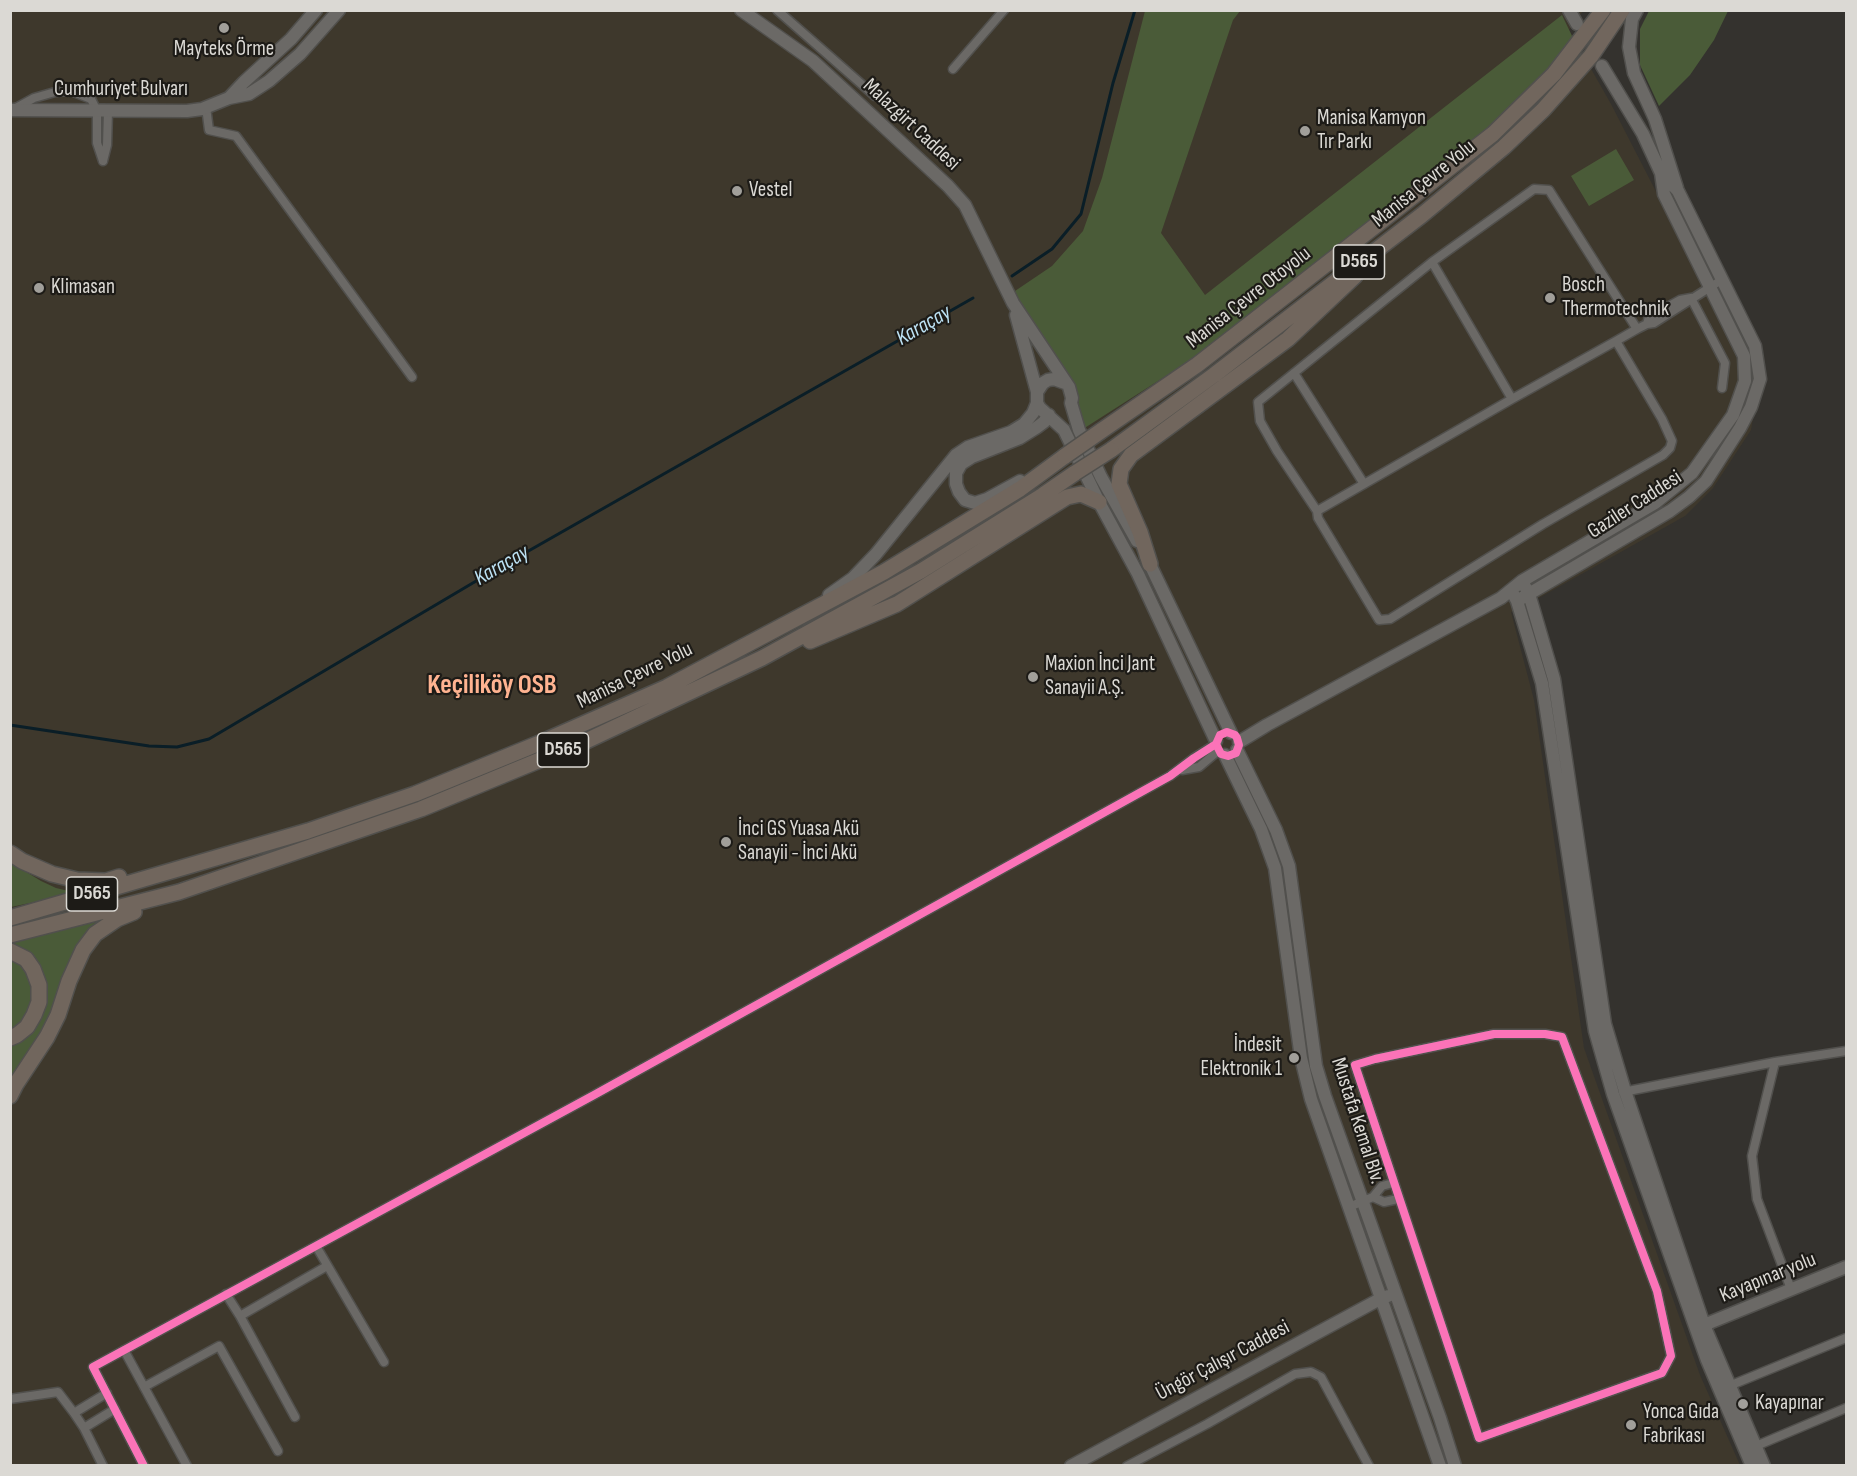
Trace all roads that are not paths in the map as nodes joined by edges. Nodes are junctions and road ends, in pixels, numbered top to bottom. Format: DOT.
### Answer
graph roads {
  1 [pos="316,10"];
  2 [pos="339,10"];
  3 [pos="741,10"];
  4 [pos="777,10"];
  5 [pos="1004,10"];
  6 [pos="1569,10"];
  7 [pos="1603,10"];
  8 [pos="1622,10"];
  9 [pos="1637,10"];
  10 [pos="1577,24"];
  11 [pos="1602,66"];
  12 [pos="953,69"];
  13 [pos="875,96"];
  14 [pos="230,98"];
  15 [pos="206,107"];
  16 [pos="11,110"];
  17 [pos="102,111"];
  18 [pos="1661,173"];
  19 [pos="1678,192"];
  20 [pos="1422,215"];
  21 [pos="1432,262"];
  22 [pos="1723,279"];
  23 [pos="1710,287"];
  24 [pos="1691,298"];
  25 [pos="1013,303"];
  26 [pos="1637,329"];
  27 [pos="1616,341"];
  28 [pos="1294,373"];
  29 [pos="412,377"];
  30 [pos="1065,383"];
  31 [pos="1722,388"];
  32 [pos="1037,398"];
  33 [pos="1512,399"];
  34 [pos="1071,403"];
  35 [pos="1049,415"];
  36 [pos="1101,431"];
  37 [pos="1049,467"];
  38 [pos="1364,484"];
  39 [pos="1099,502"];
  40 [pos="1317,511"];
  41 [pos="1150,564"];
  42 [pos="1522,581"];
  43 [pos="1529,594"];
  44 [pos="1509,597"];
  45 [pos="758,637"];
  46 [pos="762,658"];
  47 [pos="1235,740"];
  48 [pos="1219,748"];
  49 [pos="10,853"];
  50 [pos="172,870"];
  51 [pos="179,892"];
  52 [pos="10,918"];
  53 [pos="10,935"];
  54 [pos="10,951"];
  55 [pos="10,1038"];
  56 [pos="1846,1051"];
  57 [pos="1775,1062"];
  58 [pos="1619,1093"];
  59 [pos="10,1096"];
  60 [pos="1393,1183"];
  61 [pos="1368,1199"];
  62 [pos="1398,1199"];
  63 [pos="1349,1207"];
  64 [pos="315,1246"];
  65 [pos="327,1266"];
  66 [pos="1846,1268"];
  67 [pos="1791,1289"];
  68 [pos="226,1294"];
  69 [pos="1395,1294"];
  70 [pos="1380,1299"];
  71 [pos="240,1316"];
  72 [pos="1704,1325"];
  73 [pos="1846,1338"];
  74 [pos="124,1350"];
  75 [pos="384,1362"];
  76 [pos="1729,1386"];
  77 [pos="144,1387"];
  78 [pos="106,1394"];
  79 [pos="10,1399"];
  80 [pos="1846,1408"];
  81 [pos="115,1409"];
  82 [pos="74,1413"];
  83 [pos="295,1417"];
  84 [pos="84,1428"];
  85 [pos="1756,1446"];
  86 [pos="278,1451"];
  87 [pos="103,1466"];
  88 [pos="144,1466"];
  89 [pos="187,1466"];
  90 [pos="1071,1466"];
  91 [pos="1127,1466"];
  92 [pos="1369,1466"];
  93 [pos="1440,1466"];
  94 [pos="1455,1466"];
  95 [pos="1752,1466"];
  96 [pos="1764,1466"];
  1 -- 14 [label="street, Cumhuriyet Bulvarı"];
  2 -- 14 [label="street, Cumhuriyet Bulvarı"];
  3 -- 25 [label="street, Malazgirt Caddesi"];
  4 -- 13 [label="street"];
  5 -- 12 [label="street"];
  6 -- 10 [label="street"];
  7 -- 36 [label="highway, Manisa Çevre Otoyolu / D565"];
  8 -- 20 [label="highway, Manisa Çevre Yolu / D565"];
  9 -- 19 [label="street"];
  11 -- 18 [label="street, Gaziler Caddesi"];
  14 -- 15 [label="street, Cumhuriyet Bulvarı"];
  15 -- 17 [label="street, Cumhuriyet Bulvarı"];
  15 -- 29 [label="street"];
  16 -- 17 [label="street, Cumhuriyet Bulvarı"];
  16 -- 17 [label="street"];
  18 -- 19 [label="street, Gaziler Caddesi"];
  18 -- 23 [label="street, Gaziler Caddesi"];
  19 -- 22 [label="street, Gaziler Caddesi"];
  20 -- 41 [label="highway"];
  20 -- 46 [label="highway, Manisa Çevre Yolu / D565, bridge"];
  21 -- 26 [label="street"];
  21 -- 28 [label="street"];
  21 -- 33 [label="street"];
  22 -- 23 [label="street"];
  22 -- 43 [label="street, Gaziler Caddesi"];
  23 -- 24 [label="street"];
  23 -- 42 [label="street, Gaziler Caddesi"];
  24 -- 26 [label="street"];
  24 -- 31 [label="street"];
  25 -- 30 [label="street"];
  25 -- 32 [label="street"];
  26 -- 27 [label="street"];
  27 -- 33 [label="street"];
  27 -- 40 [label="street"];
  28 -- 38 [label="street"];
  28 -- 40 [label="street"];
  30 -- 32 [label="street"];
  30 -- 34 [label="street"];
  32 -- 35 [label="street"];
  32 -- 45 [label="street"];
  33 -- 38 [label="street"];
  34 -- 35 [label="street"];
  34 -- 41 [label="street, Mustafa Kemal Blv."];
  35 -- 37 [label="street"];
  35 -- 39 [label="street, Mustafa Kemal Blv."];
  36 -- 37 [label="highway, Manisa Çevre Yolu / D565, bridge"];
  37 -- 45 [label="highway, Manisa Çevre Yolu / D565"];
  38 -- 40 [label="street"];
  39 -- 46 [label="highway"];
  39 -- 48 [label="street, Mustafa Kemal Blv."];
  41 -- 47 [label="street, Mustafa Kemal Blv."];
  42 -- 43 [label="street"];
  42 -- 44 [label="street, Gaziler Caddesi"];
  43 -- 44 [label="street, Gaziler Caddesi"];
  43 -- 58 [label="street"];
  44 -- 47 [label="street, Gaziler Caddesi"];
  44 -- 58 [label="street"];
  45 -- 50 [label="highway, Manisa Çevre Yolu / D565"];
  46 -- 51 [label="highway, Manisa Çevre Yolu / D565"];
  47 -- 48 [label="street"];
  47 -- 48 [label="street"];
  47 -- 61 [label="street, Mustafa Kemal Blv."];
  48 -- 63 [label="street, Mustafa Kemal Blv."];
  48 -- 64 [label="street"];
  49 -- 50 [label="highway"];
  50 -- 52 [label="highway, Manisa Çevre Yolu / D565"];
  51 -- 53 [label="highway, Manisa Çevre Yolu / D565"];
  51 -- 59 [label="highway"];
  54 -- 55 [label="highway"];
  56 -- 57 [label="street"];
  57 -- 58 [label="street"];
  57 -- 67 [label="street"];
  58 -- 72 [label="street"];
  58 -- 95 [label="street"];
  60 -- 61 [label="street"];
  60 -- 62 [label="street"];
  60 -- 62 [label="street"];
  61 -- 62 [label="street"];
  61 -- 63 [label="street"];
  61 -- 69 [label="street, Mustafa Kemal Blv."];
  63 -- 70 [label="street, Mustafa Kemal Blv."];
  64 -- 65 [label="street"];
  64 -- 68 [label="street"];
  65 -- 71 [label="street"];
  65 -- 75 [label="street"];
  66 -- 67 [label="street, Kayapınar yolu"];
  67 -- 72 [label="street, Kayapınar yolu"];
  68 -- 71 [label="street"];
  68 -- 74 [label="street"];
  69 -- 70 [label="street, Üngör Çalışır Caddesi"];
  69 -- 94 [label="street, Mustafa Kemal Blv."];
  70 -- 90 [label="street, Üngör Çalışır Caddesi"];
  70 -- 93 [label="street, Mustafa Kemal Blv."];
  71 -- 83 [label="street"];
  72 -- 76 [label="street"];
  73 -- 76 [label="street"];
  74 -- 77 [label="street"];
  74 -- 78 [label="street"];
  76 -- 85 [label="street"];
  77 -- 86 [label="street"];
  77 -- 89 [label="street"];
  78 -- 81 [label="street"];
  78 -- 82 [label="street"];
  79 -- 82 [label="street"];
  80 -- 85 [label="street"];
  81 -- 84 [label="street"];
  81 -- 88 [label="street"];
  82 -- 84 [label="street"];
  84 -- 87 [label="street"];
  85 -- 96 [label="street"];
  91 -- 92 [label="street"];
}
